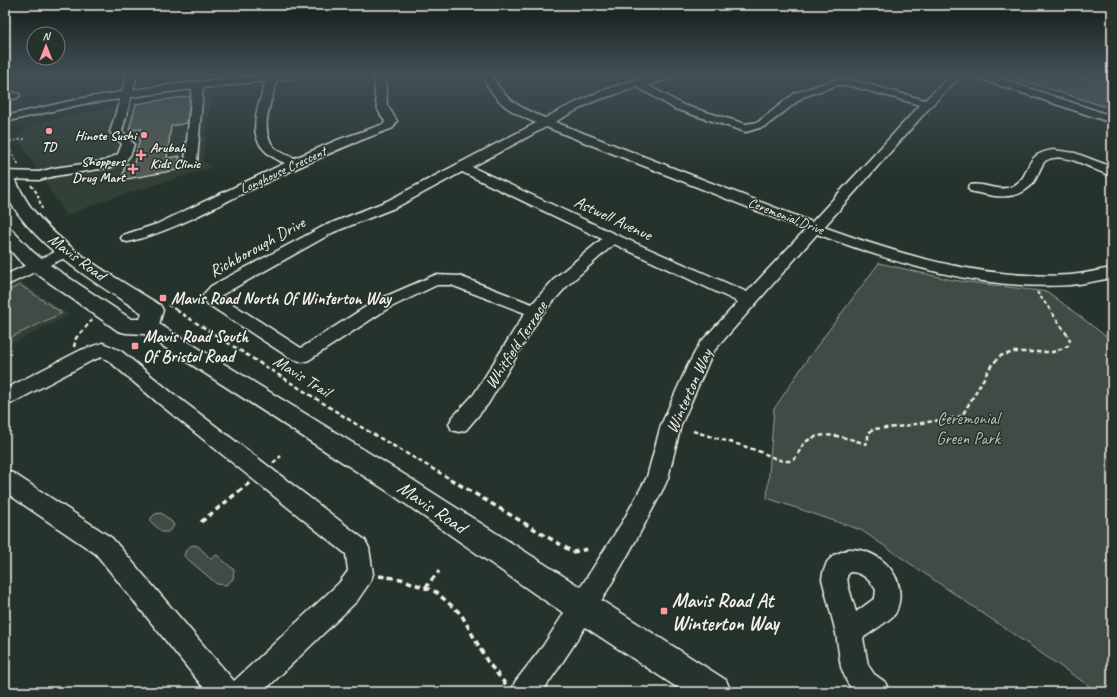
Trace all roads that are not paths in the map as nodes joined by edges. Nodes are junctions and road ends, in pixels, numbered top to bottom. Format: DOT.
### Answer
graph roads {
  1 [pos="55,108"];
  2 [pos="75,108"];
  3 [pos="122,108"];
  4 [pos="196,108"];
  5 [pos="265,108"];
  6 [pos="382,108"];
  7 [pos="513,108"];
  8 [pos="573,108"];
  9 [pos="681,108"];
  10 [pos="783,108"];
  11 [pos="924,108"];
  12 [pos="1075,108"];
  13 [pos="5,119"];
  14 [pos="1112,120"];
  15 [pos="545,122"];
  16 [pos="5,125"];
  17 [pos="191,161"];
  18 [pos="295,163"];
  19 [pos="462,167"];
  20 [pos="1112,172"];
  21 [pos="5,176"];
  22 [pos="34,180"];
  23 [pos="975,188"];
  24 [pos="14,193"];
  25 [pos="815,228"];
  26 [pos="5,233"];
  27 [pos="128,238"];
  28 [pos="612,238"];
  29 [pos="66,252"];
  30 [pos="37,265"];
  31 [pos="1111,274"];
  32 [pos="5,281"];
  33 [pos="749,300"];
  34 [pos="535,311"];
  35 [pos="148,327"];
  36 [pos="5,398"];
  37 [pos="459,424"];
  38 [pos="5,480"];
  39 [pos="583,607"];
  40 [pos="849,633"];
  41 [pos="225,692"];
  42 [pos="242,692"];
  43 [pos="525,692"];
  44 [pos="714,692"];
  45 [pos="875,692"];
  1 -- 13 [label="street"];
  2 -- 16 [label="street"];
  3 -- 22 [label="street"];
  4 -- 17 [label="street"];
  5 -- 18 [label="street"];
  6 -- 18 [label="street, Longhouse Crescent"];
  7 -- 15 [label="street, Ceremonial Drive"];
  8 -- 15 [label="street, Richborough Drive"];
  9 -- 10 [label="street"];
  11 -- 25 [label="street, Winterton Way"];
  12 -- 14 [label="street"];
  15 -- 19 [label="street, Richborough Drive"];
  15 -- 25 [label="street, Ceremonial Drive"];
  18 -- 27 [label="street, Longhouse Crescent"];
  19 -- 28 [label="street, Astwell Avenue"];
  19 -- 34 [label="street, Richborough Drive"];
  20 -- 23 [label="street"];
  21 -- 22 [label="street"];
  21 -- 24 [label="main road, Mavis Road"];
  22 -- 24 [label="street"];
  24 -- 29 [label="main road, Mavis Road"];
  25 -- 31 [label="street, Ceremonial Drive"];
  25 -- 33 [label="street, Winterton Way"];
  26 -- 30 [label="main road, Mavis Road"];
  28 -- 33 [label="street, Astwell Avenue"];
  28 -- 34 [label="street, Whitfield Terrace"];
  29 -- 30 [label="street"];
  29 -- 35 [label="main road, Mavis Road"];
  30 -- 32 [label="street"];
  30 -- 35 [label="main road, Mavis Road"];
  33 -- 39 [label="street, Winterton Way"];
  34 -- 37 [label="street, Whitfield Terrace"];
  35 -- 39 [label="main road, Mavis Road"];
  36 -- 42 [label="street"];
  38 -- 41 [label="street"];
  39 -- 43 [label="street, Winterton Way"];
  39 -- 44 [label="main road, Mavis Road"];
  40 -- 45 [label="street"];
}
